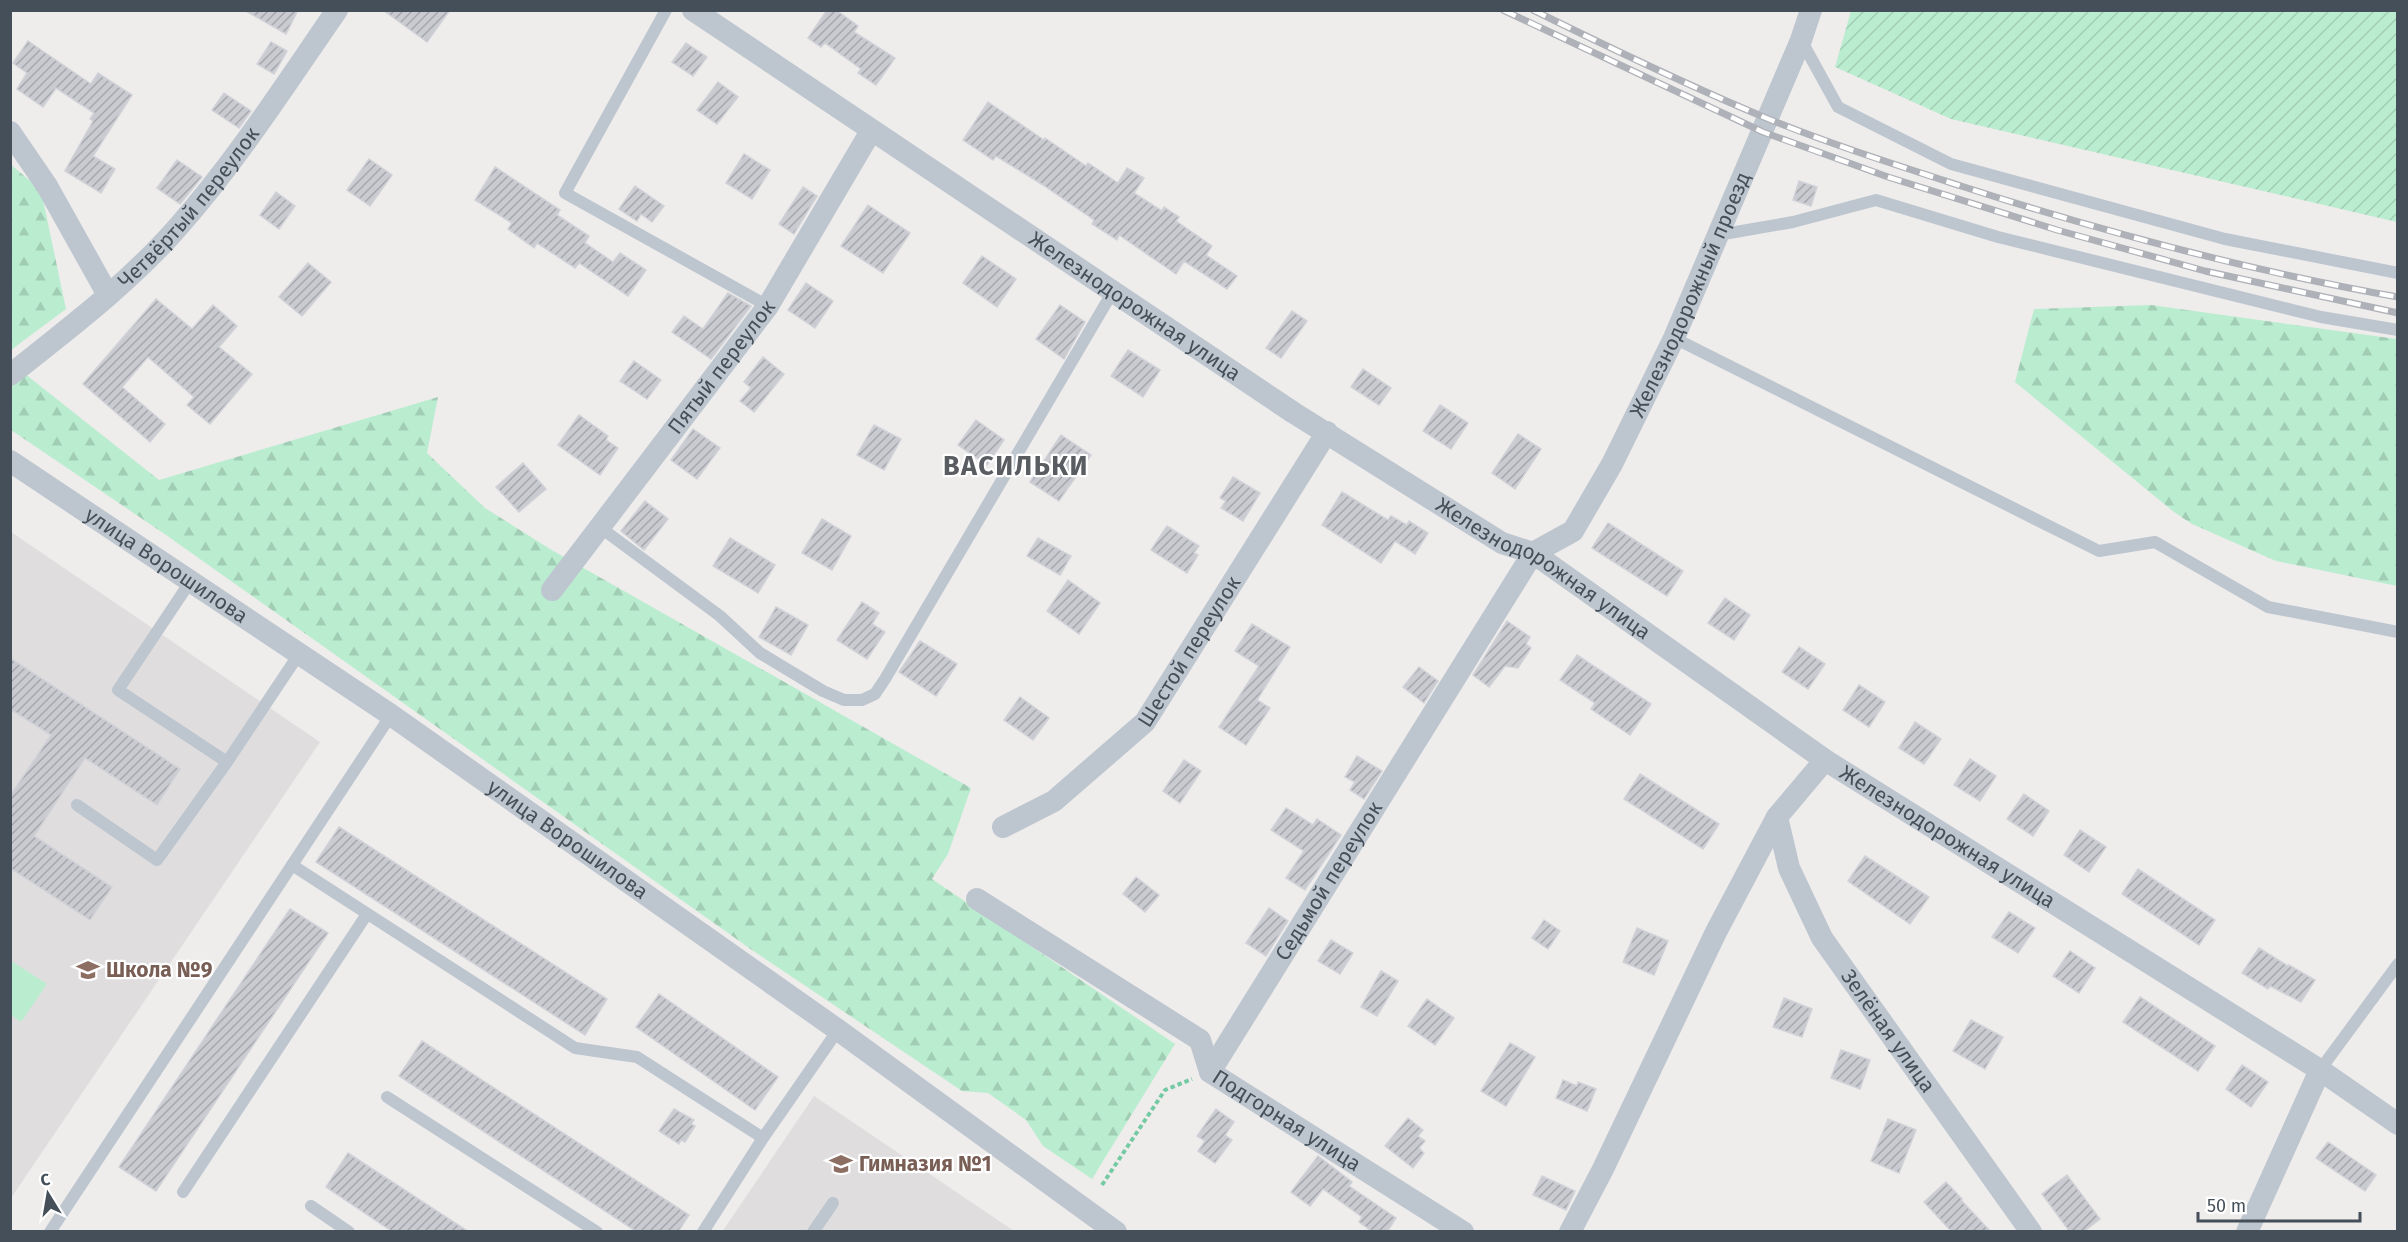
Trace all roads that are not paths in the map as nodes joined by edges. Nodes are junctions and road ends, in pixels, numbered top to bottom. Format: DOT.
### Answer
graph roads {
  1 [pos="337,10"];
  2 [pos="666,10"];
  3 [pos="693,10"];
  4 [pos="1810,10"];
  5 [pos="1801,40"];
  6 [pos="871,131"];
  7 [pos="10,132"];
  8 [pos="1718,235"];
  9 [pos="2397,273"];
  10 [pos="1112,293"];
  11 [pos="108,295"];
  12 [pos="768,306"];
  13 [pos="2397,330"];
  14 [pos="1674,338"];
  15 [pos="10,375"];
  16 [pos="1327,432"];
  17 [pos="10,461"];
  18 [pos="601,528"];
  19 [pos="1533,553"];
  20 [pos="190,582"];
  21 [pos="552,590"];
  22 [pos="2397,632"];
  23 [pos="299,654"];
  24 [pos="391,716"];
  25 [pos="1825,760"];
  26 [pos="228,762"];
  27 [pos="77,805"];
  28 [pos="1777,817"];
  29 [pos="1003,827"];
  30 [pos="292,865"];
  31 [pos="977,899"];
  32 [pos="367,914"];
  33 [pos="2397,964"];
  34 [pos="838,1030"];
  35 [pos="2320,1070"];
  36 [pos="1210,1072"];
  37 [pos="387,1097"];
  38 [pos="2397,1124"];
  39 [pos="762,1138"];
  40 [pos="183,1192"];
  41 [pos="833,1203"];
  42 [pos="311,1206"];
  43 [pos="50,1232"];
  44 [pos="349,1232"];
  45 [pos="597,1232"];
  46 [pos="703,1232"];
  47 [pos="813,1232"];
  48 [pos="1116,1232"];
  49 [pos="1465,1232"];
  50 [pos="1570,1232"];
  51 [pos="2031,1232"];
  52 [pos="2247,1232"];
  1 -- 11 [label="street, Четвёртый переулок"];
  2 -- 12 [label="lane"];
  3 -- 6 [label="street, Железнодорожная улица"];
  4 -- 5 [label="street, Железнодорожный проезд"];
  5 -- 8 [label="street, Железнодорожный проезд"];
  5 -- 9 [label="lane"];
  6 -- 10 [label="street, Железнодорожная улица"];
  6 -- 12 [label="street, Пятый переулок"];
  7 -- 11 [label="street"];
  8 -- 13 [label="lane"];
  8 -- 14 [label="street, Железнодорожный проезд"];
  10 -- 16 [label="street, Железнодорожная улица"];
  10 -- 18 [label="lane"];
  11 -- 15 [label="street, Четвёртый переулок"];
  12 -- 18 [label="street, Пятый переулок"];
  14 -- 19 [label="street, Железнодорожный проезд"];
  14 -- 22 [label="lane"];
  16 -- 19 [label="street, Железнодорожная улица"];
  16 -- 29 [label="street, Шестой переулок"];
  17 -- 20 [label="street, улица Ворошилова"];
  18 -- 21 [label="street, Пятый переулок"];
  19 -- 25 [label="street, Железнодорожная улица"];
  19 -- 36 [label="street, Седьмой переулок"];
  20 -- 23 [label="street, улица Ворошилова"];
  20 -- 26 [label="lane"];
  23 -- 24 [label="street, улица Ворошилова"];
  23 -- 26 [label="lane"];
  24 -- 30 [label="lane"];
  24 -- 34 [label="street, улица Ворошилова"];
  25 -- 28 [label="street"];
  25 -- 35 [label="street, Железнодорожная улица"];
  26 -- 27 [label="lane"];
  28 -- 50 [label="street"];
  28 -- 51 [label="street, Зелёная улица"];
  30 -- 32 [label="lane"];
  30 -- 43 [label="lane"];
  31 -- 36 [label="street, Подгорная улица"];
  32 -- 39 [label="lane"];
  32 -- 40 [label="lane"];
  33 -- 35 [label="lane"];
  34 -- 39 [label="lane"];
  34 -- 48 [label="street, улица Ворошилова"];
  35 -- 38 [label="street, Железнодорожная улица"];
  35 -- 52 [label="street"];
  36 -- 49 [label="street, Подгорная улица"];
  37 -- 45 [label="lane"];
  39 -- 46 [label="lane"];
  41 -- 47 [label="lane"];
  42 -- 44 [label="lane"];
}
